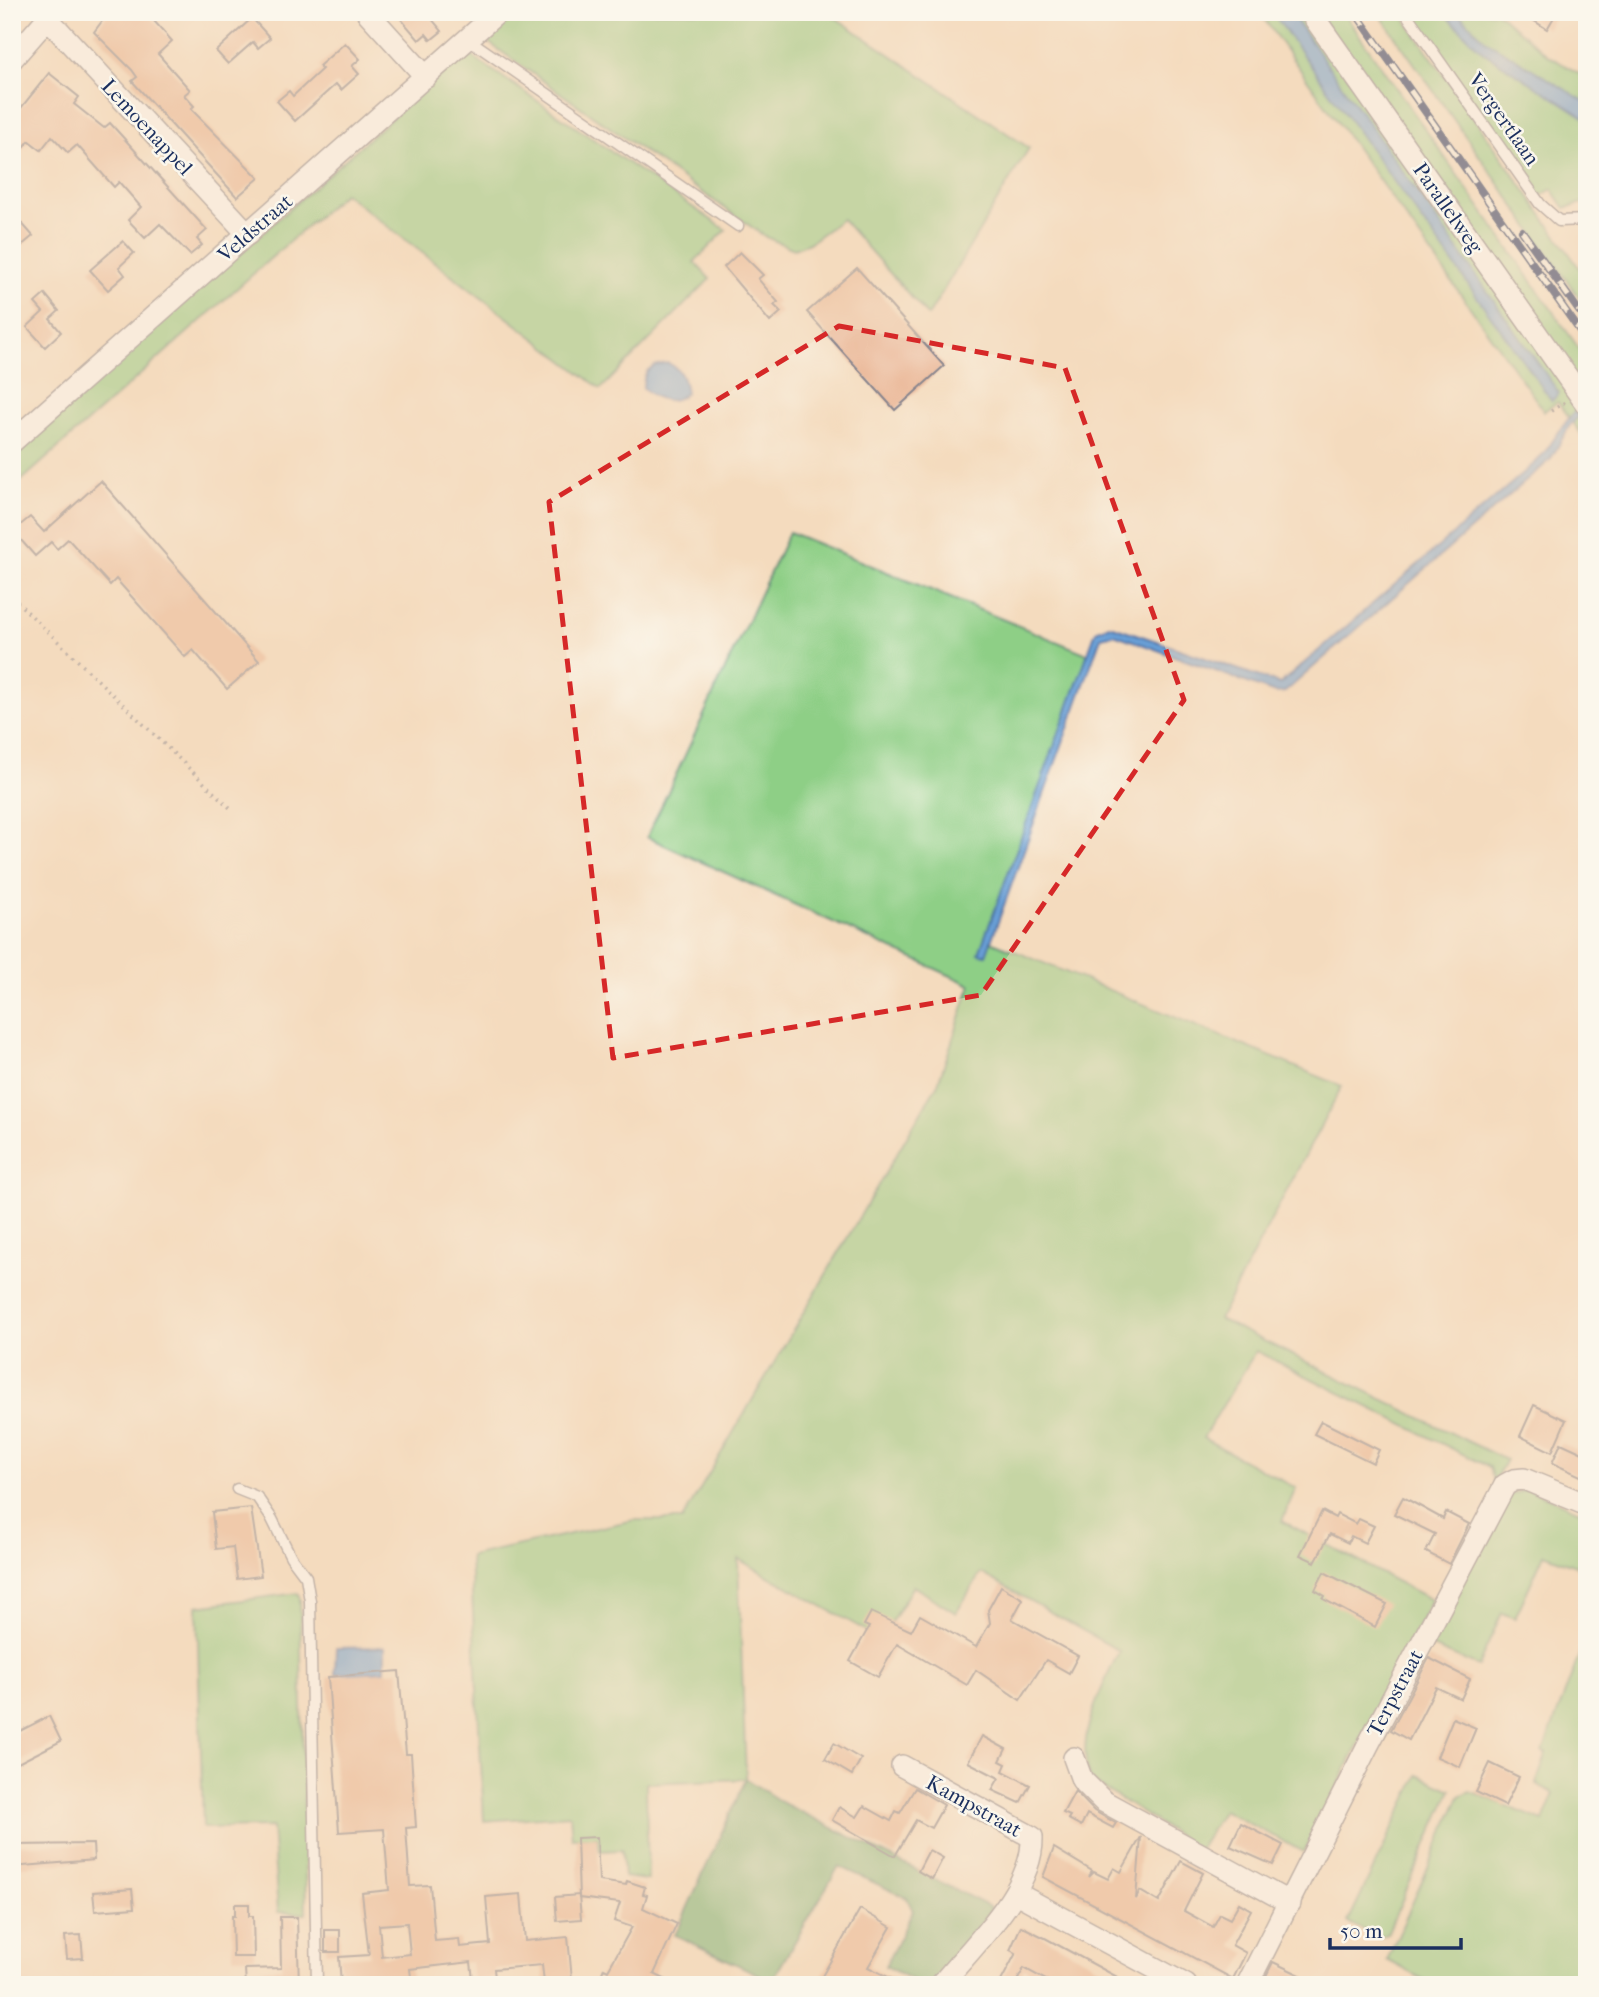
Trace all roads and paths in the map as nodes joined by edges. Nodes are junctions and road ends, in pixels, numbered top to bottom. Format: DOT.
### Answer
graph roads {
  1 [pos="367,12"];
  2 [pos="498,12"];
  3 [pos="1310,12"];
  4 [pos="1405,12"];
  5 [pos="50,15"];
  6 [pos="468,39"];
  7 [pos="12,59"];
  8 [pos="426,77"];
  9 [pos="1587,220"];
  10 [pos="738,226"];
  11 [pos="248,234"];
  12 [pos="1587,405"];
  13 [pos="12,442"];
  14 [pos="12,597"];
  15 [pos="231,809"];
  16 [pos="237,1489"];
  17 [pos="1587,1505"];
  18 [pos="1074,1758"];
  19 [pos="902,1766"];
  20 [pos="1016,1893"];
  21 [pos="1290,1903"];
  22 [pos="317,1985"];
  23 [pos="941,1985"];
  24 [pos="1186,1985"];
  25 [pos="1247,1985"];
  1 -- 8 [label="street"];
  2 -- 6 [label="street, Veldstraat"];
  3 -- 12 [label="street, Parallelweg"];
  4 -- 9 [label="lane, Vergertlaan"];
  5 -- 7 [label="street"];
  5 -- 11 [label="street, Lemoenappel"];
  6 -- 8 [label="street, Veldstraat"];
  6 -- 10 [label="lane"];
  8 -- 11 [label="street, Veldstraat"];
  11 -- 13 [label="street, Veldstraat"];
  14 -- 15 [label="path"];
  16 -- 22 [label="lane"];
  17 -- 21 [label="street, Terpstraat"];
  18 -- 21 [label="street"];
  19 -- 20 [label="street, Kampstraat"];
  20 -- 23 [label="street, Kampstraat"];
  20 -- 24 [label="street"];
  21 -- 25 [label="street, Terpstraat"];
}
